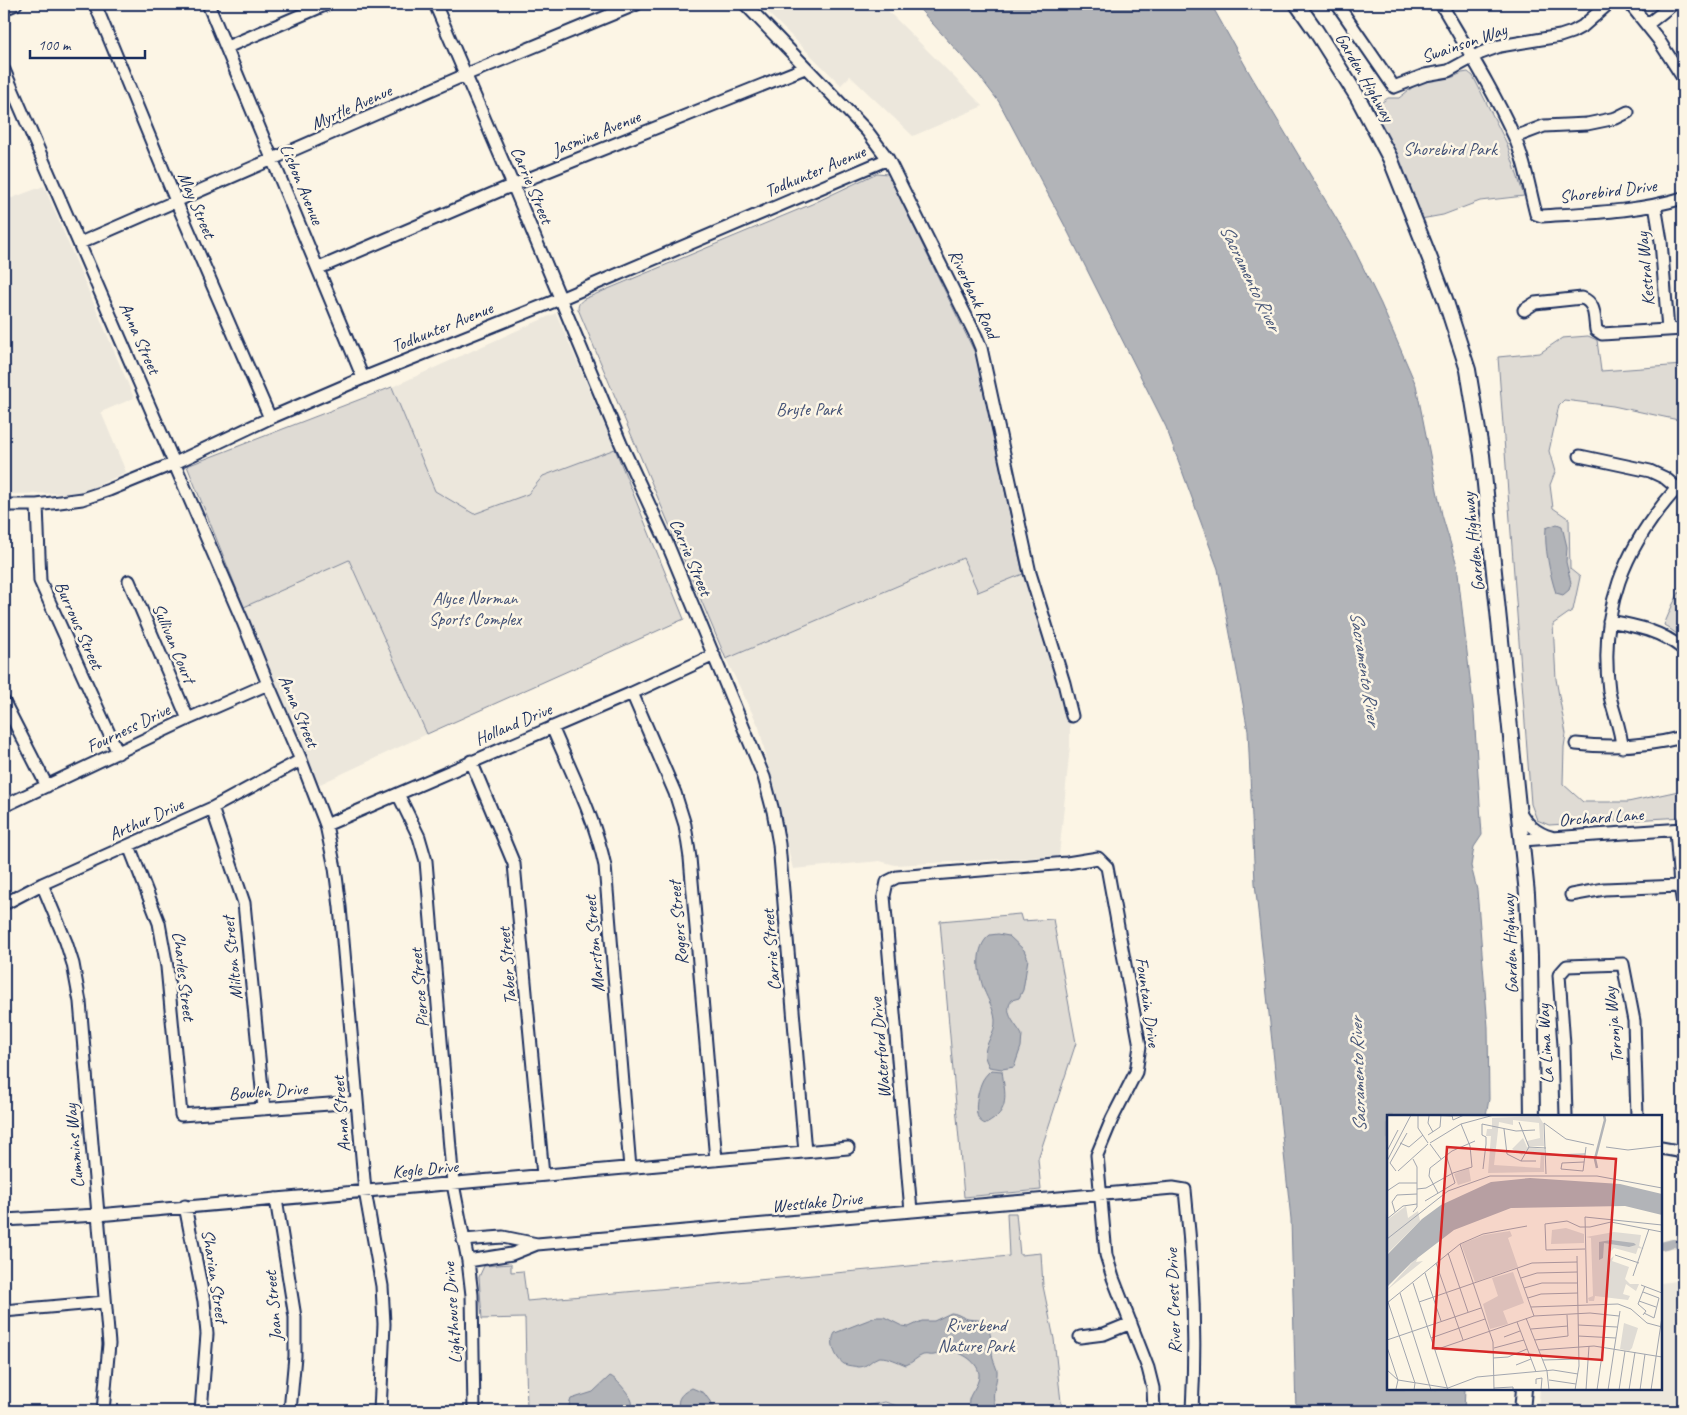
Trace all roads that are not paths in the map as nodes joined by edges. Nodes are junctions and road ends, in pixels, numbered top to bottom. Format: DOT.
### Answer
graph roads {
  1 [pos="16,4"];
  2 [pos="95,4"];
  3 [pos="208,4"];
  4 [pos="327,4"];
  5 [pos="435,4"];
  6 [pos="637,4"];
  7 [pos="745,4"];
  8 [pos="1297,4"];
  9 [pos="1337,4"];
  10 [pos="1441,4"];
  11 [pos="1608,4"];
  12 [pos="1630,4"];
  13 [pos="1673,4"];
  14 [pos="4,9"];
  15 [pos="1648,24"];
  16 [pos="227,47"];
  17 [pos="1473,59"];
  18 [pos="805,68"];
  19 [pos="4,70"];
  20 [pos="465,75"];
  21 [pos="1683,78"];
  22 [pos="1628,112"];
  23 [pos="1514,137"];
  24 [pos="888,159"];
  25 [pos="272,160"];
  26 [pos="514,186"];
  27 [pos="1683,198"];
  28 [pos="176,201"];
  29 [pos="1654,205"];
  30 [pos="80,243"];
  31 [pos="319,268"];
  32 [pos="560,298"];
  33 [pos="1524,310"];
  34 [pos="1683,329"];
  35 [pos="1668,330"];
  36 [pos="363,378"];
  37 [pos="270,418"];
  38 [pos="1580,456"];
  39 [pos="175,463"];
  40 [pos="1680,486"];
  41 [pos="4,505"];
  42 [pos="37,505"];
  43 [pos="129,581"];
  44 [pos="1609,621"];
  45 [pos="1683,649"];
  46 [pos="714,655"];
  47 [pos="268,684"];
  48 [pos="632,693"];
  49 [pos="4,702"];
  50 [pos="1072,716"];
  51 [pos="188,719"];
  52 [pos="552,727"];
  53 [pos="1683,737"];
  54 [pos="1576,744"];
  55 [pos="1622,747"];
  56 [pos="118,753"];
  57 [pos="301,760"];
  58 [pos="471,761"];
  59 [pos="47,786"];
  60 [pos="398,794"];
  61 [pos="4,806"];
  62 [pos="212,808"];
  63 [pos="1519,810"];
  64 [pos="326,824"];
  65 [pos="1680,829"];
  66 [pos="1555,838"];
  67 [pos="1522,840"];
  68 [pos="129,846"];
  69 [pos="886,882"];
  70 [pos="42,884"];
  71 [pos="1680,886"];
  72 [pos="1571,895"];
  73 [pos="4,904"];
  74 [pos="1683,904"];
  75 [pos="1561,971"];
  76 [pos="357,1102"];
  77 [pos="264,1108"];
  78 [pos="181,1115"];
  79 [pos="1532,1115"];
  80 [pos="1566,1115"];
  81 [pos="1638,1115"];
  82 [pos="848,1148"];
  83 [pos="1662,1148"];
  84 [pos="806,1152"];
  85 [pos="1683,1152"];
  86 [pos="716,1160"];
  87 [pos="630,1168"];
  88 [pos="543,1175"];
  89 [pos="453,1184"];
  90 [pos="1184,1190"];
  91 [pos="365,1191"];
  92 [pos="1100,1195"];
  93 [pos="276,1199"];
  94 [pos="186,1206"];
  95 [pos="911,1211"];
  96 [pos="98,1215"];
  97 [pos="4,1220"];
  98 [pos="503,1237"];
  99 [pos="464,1240"];
  100 [pos="537,1244"];
  101 [pos="505,1255"];
  102 [pos="468,1261"];
  103 [pos="106,1302"];
  104 [pos="4,1311"];
  105 [pos="1131,1323"];
  106 [pos="1080,1337"];
  107 [pos="1524,1390"];
  108 [pos="103,1411"];
  109 [pos="201,1411"];
  110 [pos="290,1411"];
  111 [pos="380,1411"];
  112 [pos="474,1411"];
  113 [pos="1154,1411"];
  114 [pos="1192,1411"];
  115 [pos="1522,1411"];
  1 -- 14 [label="street"];
  2 -- 28 [label="street, May Street"];
  3 -- 16 [label="street, Lisbon Avenue"];
  4 -- 16 [label="street"];
  5 -- 20 [label="street, Carrie Street"];
  6 -- 20 [label="street, Myrtle Avenue"];
  7 -- 18 [label="street, Riverbank Road"];
  8 -- 63 [label="main road, Garden Highway"];
  9 -- 17 [label="street, Swainson Way"];
  10 -- 17 [label="street"];
  11 -- 17 [label="street, Swainson Way"];
  12 -- 15 [label="street"];
  13 -- 15 [label="street"];
  15 -- 21 [label="street"];
  16 -- 25 [label="street, Lisbon Avenue"];
  17 -- 23 [label="street"];
  18 -- 24 [label="street, Riverbank Road"];
  18 -- 26 [label="street, Jasmine Avenue"];
  19 -- 30 [label="street, Anna Street"];
  20 -- 25 [label="street, Myrtle Avenue"];
  20 -- 26 [label="street, Carrie Street"];
  22 -- 23 [label="street"];
  23 -- 29 [label="street, Shorebird Drive"];
  24 -- 32 [label="street, Todhunter Avenue"];
  24 -- 50 [label="street, Riverbank Road"];
  25 -- 28 [label="street, Myrtle Avenue"];
  25 -- 31 [label="street, Lisbon Avenue"];
  26 -- 31 [label="street, Jasmine Avenue"];
  26 -- 32 [label="street, Carrie Street"];
  27 -- 29 [label="street, Shorebird Drive"];
  28 -- 30 [label="street, Myrtle Avenue"];
  28 -- 37 [label="street, May Street"];
  29 -- 35 [label="street, Kestral Way"];
  30 -- 39 [label="street, Anna Street"];
  31 -- 36 [label="street, Lisbon Avenue"];
  32 -- 36 [label="street, Todhunter Avenue"];
  32 -- 46 [label="street, Carrie Street"];
  33 -- 35 [label="street"];
  34 -- 35 [label="street"];
  36 -- 37 [label="street, Todhunter Avenue"];
  37 -- 39 [label="street, Todhunter Avenue"];
  38 -- 40 [label="street"];
  39 -- 42 [label="street, Todhunter Avenue"];
  39 -- 47 [label="street, Anna Street"];
  40 -- 44 [label="street"];
  41 -- 42 [label="street, Todhunter Avenue"];
  42 -- 56 [label="street, Burrows Street"];
  43 -- 51 [label="street, Sullivan Court"];
  44 -- 45 [label="street"];
  44 -- 55 [label="street"];
  46 -- 48 [label="street, Holland Drive"];
  46 -- 84 [label="street, Carrie Street"];
  47 -- 51 [label="street, Fourness Drive"];
  47 -- 57 [label="street, Anna Street"];
  48 -- 52 [label="street, Holland Drive"];
  48 -- 86 [label="street, Rogers Street"];
  49 -- 59 [label="street"];
  51 -- 56 [label="street, Fourness Drive"];
  52 -- 58 [label="street, Holland Drive"];
  52 -- 87 [label="street, Marston Street"];
  53 -- 55 [label="street"];
  54 -- 55 [label="street"];
  56 -- 59 [label="street, Fourness Drive"];
  57 -- 62 [label="street, Arthur Drive"];
  57 -- 64 [label="street, Anna Street"];
  58 -- 60 [label="street, Holland Drive"];
  58 -- 88 [label="street, Taber Street"];
  59 -- 61 [label="street, Fourness Drive"];
  60 -- 64 [label="street, Holland Drive"];
  60 -- 89 [label="street, Pierce Street"];
  62 -- 68 [label="street, Arthur Drive"];
  62 -- 77 [label="street, Milton Street"];
  63 -- 66 [label="street"];
  63 -- 67 [label="main road, Garden Highway"];
  64 -- 76 [label="street, Anna Street"];
  65 -- 66 [label="street, Orchard Lane"];
  65 -- 71 [label="street"];
  66 -- 67 [label="street, Orchard Lane"];
  67 -- 79 [label="main road, Garden Highway"];
  68 -- 70 [label="street, Arthur Drive"];
  68 -- 78 [label="street, Charles Street"];
  69 -- 92 [label="street, Fountain Drive"];
  69 -- 95 [label="street, Waterford Drive"];
  70 -- 73 [label="street, Arthur Drive"];
  70 -- 96 [label="street, Cummins Way"];
  71 -- 72 [label="street"];
  71 -- 74 [label="street"];
  75 -- 80 [label="street, La Lima Way"];
  75 -- 81 [label="street, Toronja Way"];
  76 -- 77 [label="street, Bowlen Drive"];
  76 -- 91 [label="street, Anna Street"];
  77 -- 78 [label="street, Bowlen Drive"];
  82 -- 84 [label="street, Kegle Drive"];
  83 -- 85 [label="street"];
  84 -- 86 [label="street, Kegle Drive"];
  86 -- 87 [label="street, Kegle Drive"];
  87 -- 88 [label="street, Kegle Drive"];
  88 -- 89 [label="street, Kegle Drive"];
  89 -- 91 [label="street, Kegle Drive"];
  89 -- 99 [label="street, Lighthouse Drive"];
  90 -- 92 [label="street, Westlake Drive"];
  90 -- 114 [label="street, River Crest Drive"];
  91 -- 93 [label="street, Kegle Drive"];
  91 -- 111 [label="street, Anna Street"];
  92 -- 95 [label="street, Westlake Drive"];
  92 -- 105 [label="street, Fountain Drive"];
  93 -- 94 [label="street, Kegle Drive"];
  93 -- 110 [label="street, Joan Street"];
  94 -- 96 [label="street, Kegle Drive"];
  94 -- 109 [label="street, Sharian Street"];
  95 -- 100 [label="street, Westlake Drive"];
  96 -- 97 [label="street, Kegle Drive"];
  96 -- 103 [label="street, Cummins Way"];
  98 -- 99 [label="street, Westlake Drive"];
  98 -- 100 [label="street, Westlake Drive"];
  98 -- 101 [label="street"];
  99 -- 102 [label="street, Lighthouse Drive"];
  100 -- 101 [label="street, Westlake Drive"];
  101 -- 102 [label="street, Westlake Drive"];
  102 -- 112 [label="street, Lighthouse Drive"];
  103 -- 104 [label="street"];
  103 -- 108 [label="street, Cummins Way"];
  105 -- 106 [label="street"];
  105 -- 113 [label="street, Fountain Drive"];
  107 -- 115 [label="main road"];
}
